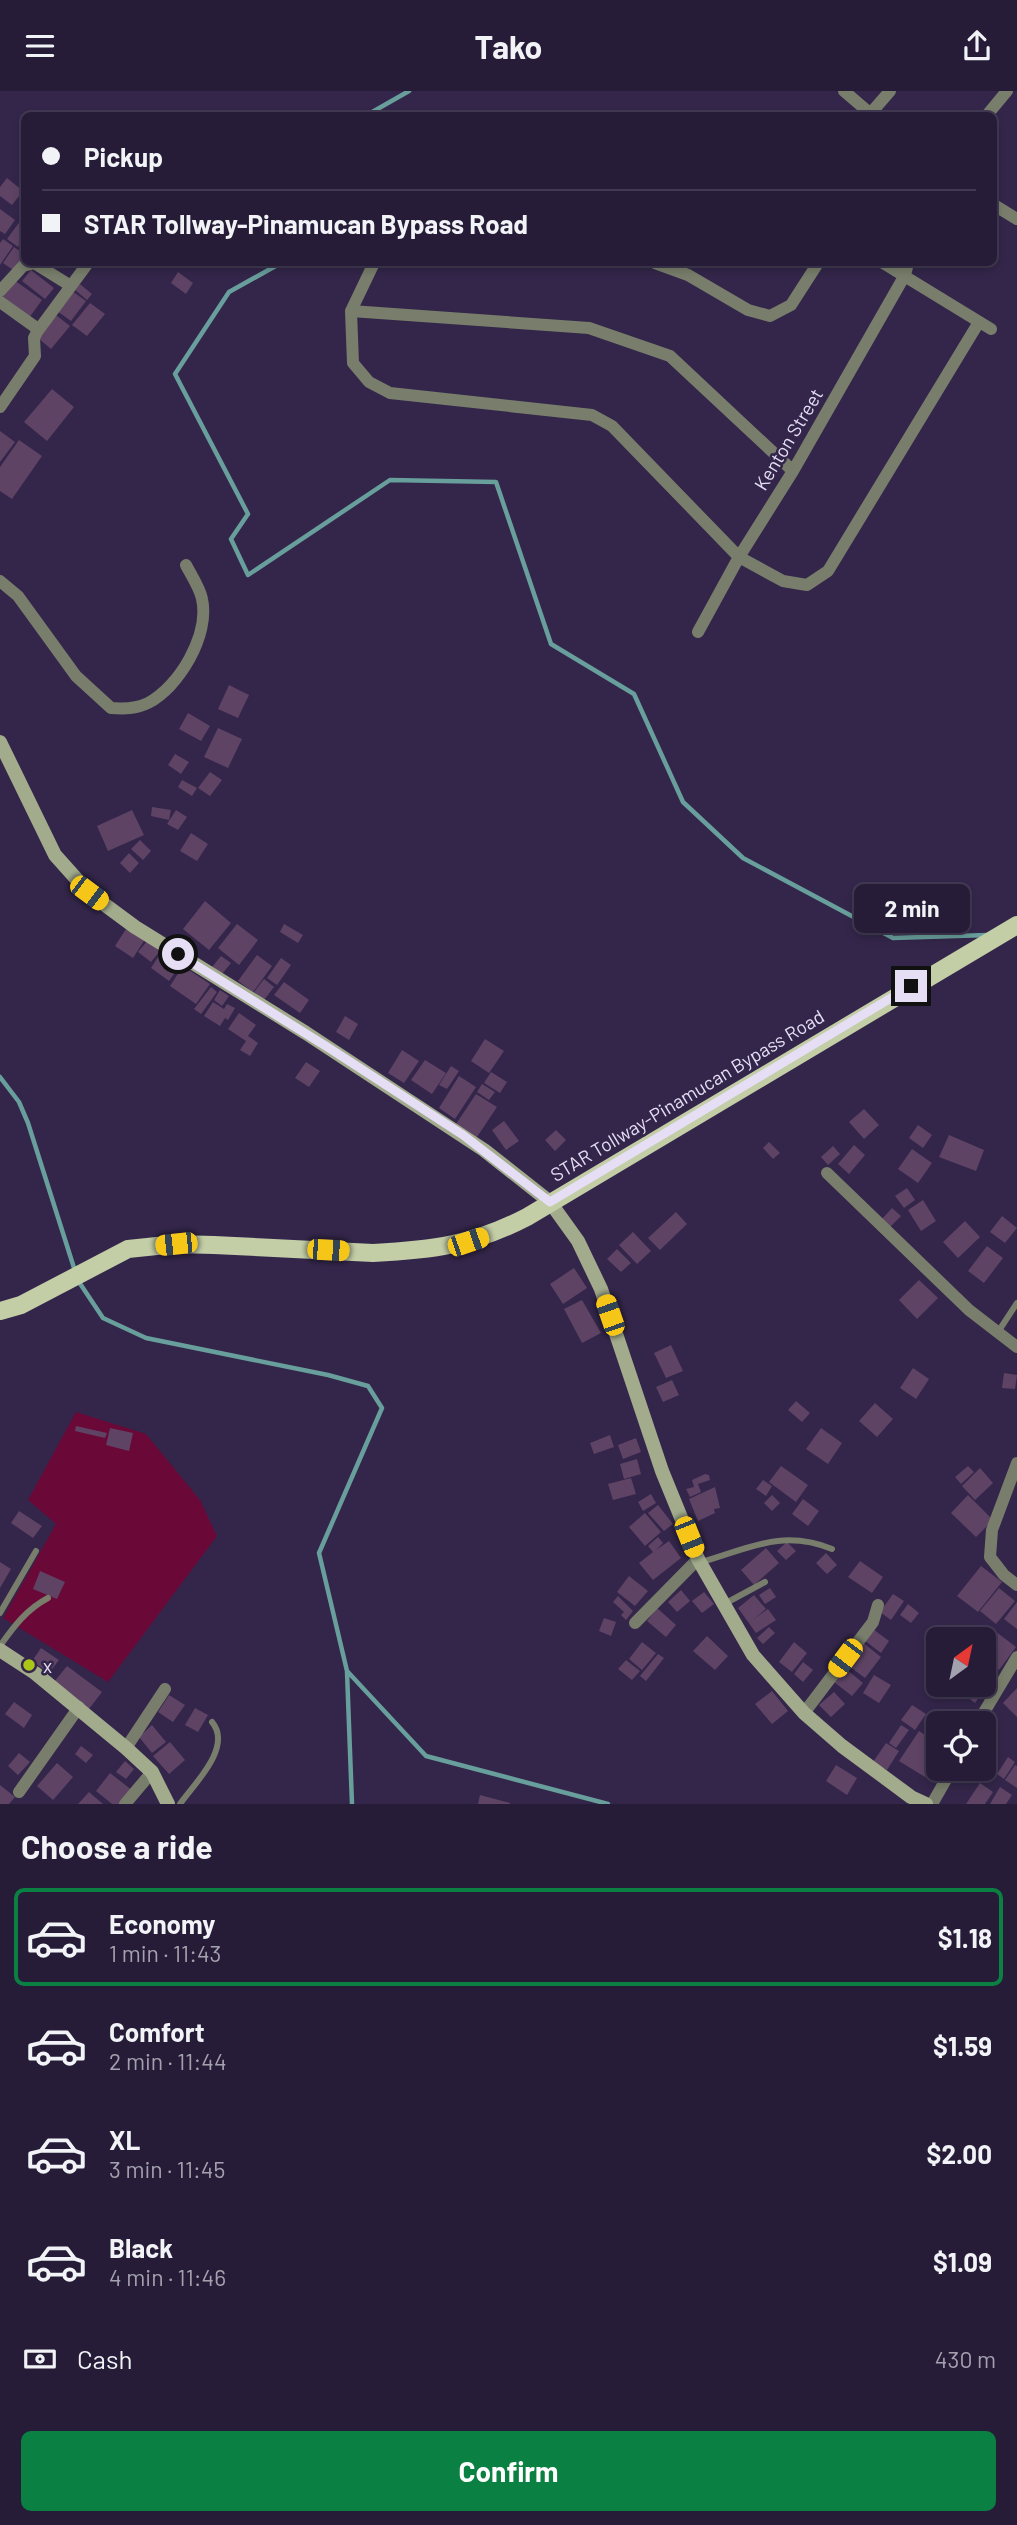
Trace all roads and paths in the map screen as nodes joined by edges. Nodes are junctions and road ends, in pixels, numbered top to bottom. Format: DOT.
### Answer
graph roads {
  1 [pos="844,91"];
  2 [pos="890,91"];
  3 [pos="1007,91"];
  4 [pos="868,112"];
  5 [pos="873,112"];
  6 [pos="990,112"];
  7 [pos="997,206"];
  8 [pos="1016,216"];
  9 [pos="23,266"];
  10 [pos="39,266"];
  11 [pos="86,266"];
  12 [pos="373,266"];
  13 [pos="663,266"];
  14 [pos="816,266"];
  15 [pos="906,269"];
  16 [pos="71,286"];
  17 [pos="0,291"];
  18 [pos="0,302"];
  19 [pos="351,311"];
  20 [pos="38,329"];
  21 [pos="0,407"];
  22 [pos="793,471"];
  23 [pos="739,557"];
  24 [pos="186,565"];
  25 [pos="0,581"];
  26 [pos="698,632"];
  27 [pos="0,742"];
  28 [pos="1017,925"];
  29 [pos="827,1174"];
  30 [pos="550,1202"];
  31 [pos="1017,1303"];
  32 [pos="0,1311"];
  33 [pos="998,1332"];
  34 [pos="1017,1347"];
  35 [pos="1017,1463"];
  36 [pos="832,1549"];
  37 [pos="36,1551"];
  38 [pos="699,1561"];
  39 [pos="765,1583"];
  40 [pos="1017,1585"];
  41 [pos="48,1598"];
  42 [pos="724,1604"];
  43 [pos="878,1605"];
  44 [pos="0,1613"];
  45 [pos="635,1623"];
  46 [pos="0,1648"];
  47 [pos="1017,1657"];
  48 [pos="165,1689"];
  49 [pos="79,1707"];
  50 [pos="985,1711"];
  51 [pos="804,1713"];
  52 [pos="212,1722"];
  53 [pos="126,1748"];
  54 [pos="152,1773"];
  55 [pos="945,1781"];
  56 [pos="19,1792"];
  57 [pos="125,1804"];
  58 [pos="168,1804"];
  59 [pos="180,1804"];
  60 [pos="926,1804"];
  61 [pos="932,1804"];
  1 -- 4 [label="street"];
  2 -- 5 [label="street"];
  3 -- 6 [label="street"];
  7 -- 8 [label="street"];
  9 -- 17 [label="street"];
  10 -- 16 [label="street"];
  11 -- 16 [label="street"];
  12 -- 19 [label="street"];
  13 -- 14 [label="street"];
  15 -- 22 [label="street, Kenton Street"];
  15 -- 23 [label="street"];
  16 -- 20 [label="street"];
  18 -- 20 [label="street"];
  19 -- 22 [label="street"];
  19 -- 23 [label="street"];
  20 -- 21 [label="street"];
  22 -- 23 [label="street, Kenton Street"];
  23 -- 26 [label="street, Kenton Street"];
  24 -- 25 [label="street"];
  27 -- 30 [label="street"];
  28 -- 30 [label="main road, STAR Tollway-Pinamucan Bypass Road"];
  29 -- 33 [label="street"];
  30 -- 32 [label="main road, STAR Tollway-Pinamucan Bypass Road"];
  30 -- 38 [label="street"];
  31 -- 33 [label="lane"];
  33 -- 34 [label="street"];
  35 -- 40 [label="street"];
  36 -- 38 [label="lane"];
  37 -- 44 [label="lane"];
  38 -- 42 [label="street"];
  38 -- 45 [label="street"];
  39 -- 42 [label="lane"];
  41 -- 46 [label="lane"];
  42 -- 51 [label="street"];
  43 -- 51 [label="street"];
  46 -- 49 [label="street"];
  47 -- 50 [label="street"];
  48 -- 53 [label="street"];
  49 -- 53 [label="street"];
  49 -- 56 [label="street"];
  51 -- 60 [label="street"];
  52 -- 59 [label="lane"];
  53 -- 54 [label="street"];
  54 -- 57 [label="street"];
  54 -- 58 [label="street"];
  55 -- 61 [label="street"];
}
